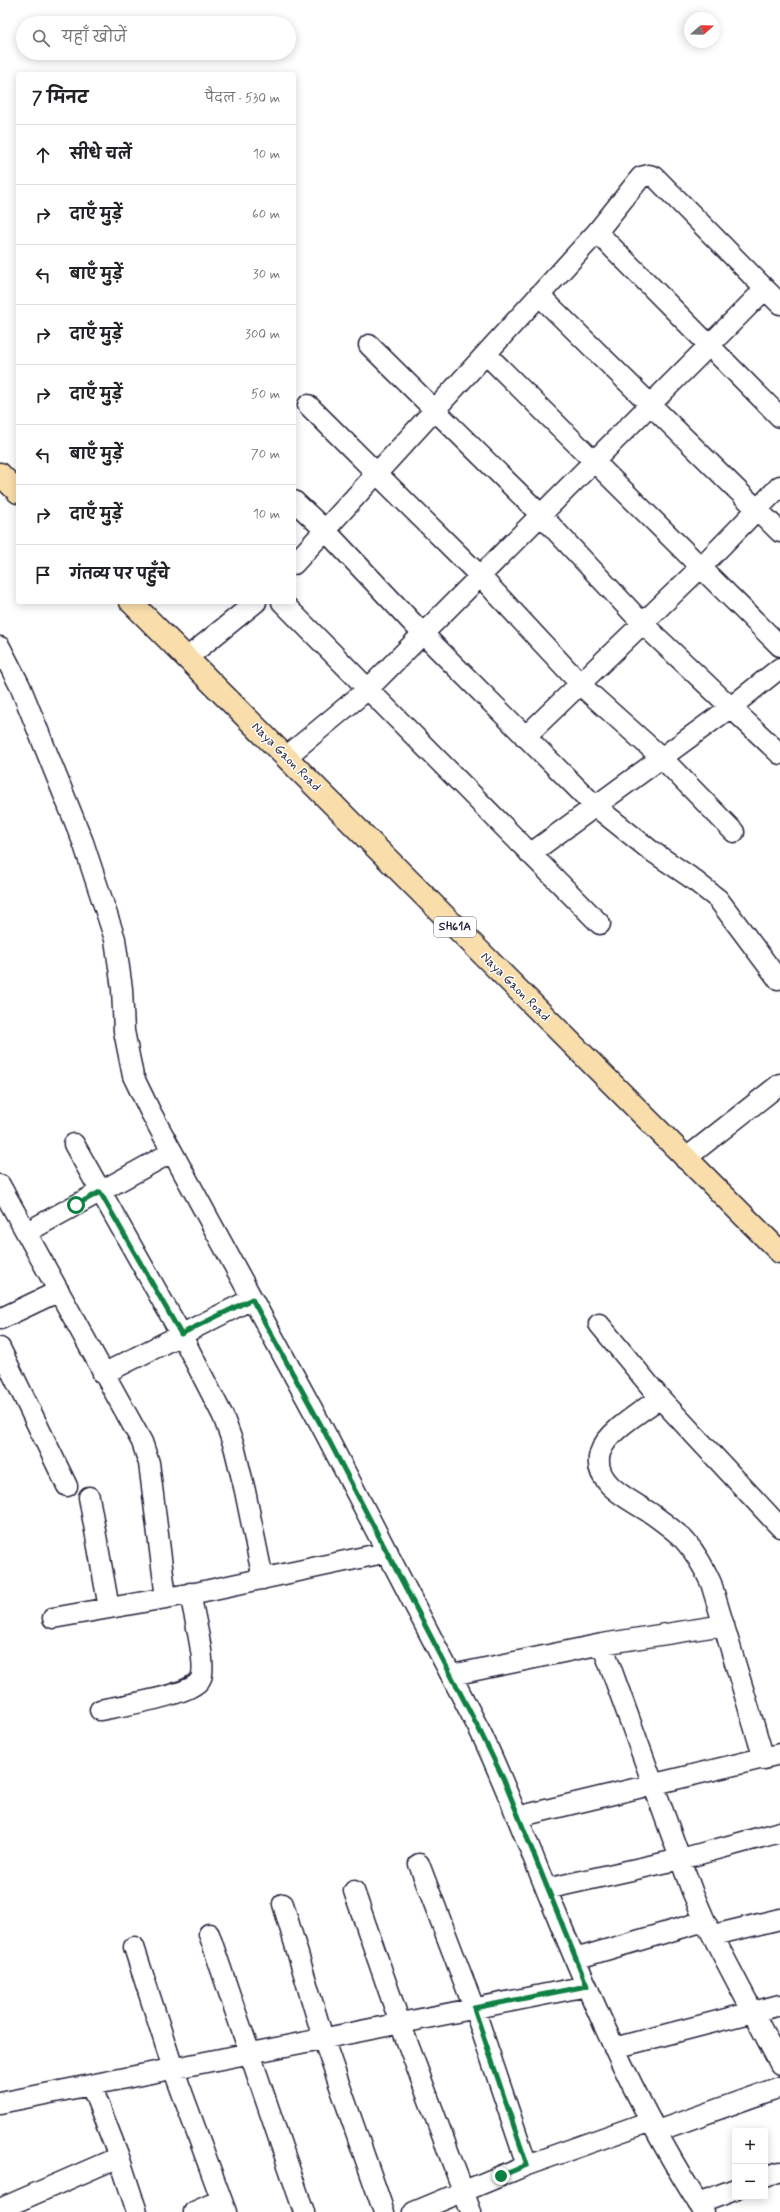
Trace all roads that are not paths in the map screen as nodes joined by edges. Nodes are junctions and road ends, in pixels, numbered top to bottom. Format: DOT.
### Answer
graph roads {
  1 [pos="597,232"];
  2 [pos="765,289"];
  3 [pos="539,296"];
  4 [pos="780,304"];
  5 [pos="369,345"];
  6 [pos="708,347"];
  7 [pos="486,354"];
  8 [pos="308,405"];
  9 [pos="650,406"];
  10 [pos="434,409"];
  11 [pos="780,417"];
  12 [pos="595,461"];
  13 [pos="377,472"];
  14 [pos="0,474"];
  15 [pos="780,486"];
  16 [pos="16,490"];
  17 [pos="296,503"];
  18 [pos="758,511"];
  19 [pos="541,515"];
  20 [pos="325,530"];
  21 [pos="780,532"];
  22 [pos="296,562"];
  23 [pos="701,567"];
  24 [pos="481,576"];
  25 [pos="133,604"];
  26 [pos="254,604"];
  27 [pos="284,604"];
  28 [pos="643,624"];
  29 [pos="424,635"];
  30 [pos="780,646"];
  31 [pos="0,647"];
  32 [pos="188,657"];
  33 [pos="5,667"];
  34 [pos="780,668"];
  35 [pos="581,684"];
  36 [pos="368,690"];
  37 [pos="731,707"];
  38 [pos="525,737"];
  39 [pos="780,754"];
  40 [pos="286,757"];
  41 [pos="662,758"];
  42 [pos="595,806"];
  43 [pos="734,832"];
  44 [pos="530,854"];
  45 [pos="600,924"];
  46 [pos="780,978"];
  47 [pos="777,1092"];
  48 [pos="74,1144"];
  49 [pos="172,1152"];
  50 [pos="685,1159"];
  51 [pos="0,1185"];
  52 [pos="100,1192"];
  53 [pos="27,1232"];
  54 [pos="780,1252"];
  55 [pos="59,1291"];
  56 [pos="252,1299"];
  57 [pos="0,1319"];
  58 [pos="599,1324"];
  59 [pos="181,1334"];
  60 [pos="0,1348"];
  61 [pos="103,1374"];
  62 [pos="660,1398"];
  63 [pos="66,1486"];
  64 [pos="89,1497"];
  65 [pos="780,1527"];
  66 [pos="388,1552"];
  67 [pos="263,1578"];
  68 [pos="190,1593"];
  69 [pos="166,1598"];
  70 [pos="109,1608"];
  71 [pos="53,1618"];
  72 [pos="724,1625"];
  73 [pos="602,1644"];
  74 [pos="452,1675"];
  75 [pos="100,1710"];
  76 [pos="772,1757"];
  77 [pos="654,1783"];
  78 [pos="517,1817"];
  79 [pos="780,1832"];
  80 [pos="681,1859"];
  81 [pos="419,1864"];
  82 [pos="546,1890"];
  83 [pos="354,1891"];
  84 [pos="283,1904"];
  85 [pos="780,1919"];
  86 [pos="709,1928"];
  87 [pos="209,1934"];
  88 [pos="134,1947"];
  89 [pos="575,1959"];
  90 [pos="587,1986"];
  91 [pos="780,2005"];
  92 [pos="474,2008"];
  93 [pos="754,2013"];
  94 [pos="400,2023"];
  95 [pos="323,2038"];
  96 [pos="614,2048"];
  97 [pos="249,2053"];
  98 [pos="780,2064"];
  99 [pos="173,2068"];
  100 [pos="91,2085"];
  101 [pos="780,2087"];
  102 [pos="0,2103"];
  103 [pos="654,2126"];
  104 [pos="119,2157"];
  105 [pos="527,2165"];
  106 [pos="780,2172"];
  107 [pos="768,2177"];
  108 [pos="732,2191"];
  109 [pos="462,2192"];
  110 [pos="223,2206"];
  111 [pos="701,2208"];
  112 [pos="0,2209"];
  113 [pos="137,2212"];
  114 [pos="194,2212"];
  115 [pos="304,2212"];
  116 [pos="384,2212"];
  117 [pos="414,2212"];
  118 [pos="471,2212"];
  1 -- 2 [label="street"];
  1 -- 3 [label="street"];
  1 -- 6 [label="street"];
  2 -- 4 [label="street"];
  2 -- 6 [label="street"];
  3 -- 7 [label="street"];
  3 -- 9 [label="street"];
  5 -- 10 [label="street"];
  6 -- 9 [label="street"];
  6 -- 11 [label="street"];
  7 -- 10 [label="street"];
  7 -- 12 [label="street"];
  8 -- 13 [label="street"];
  9 -- 12 [label="street"];
  9 -- 18 [label="street"];
  10 -- 13 [label="street"];
  10 -- 19 [label="street"];
  12 -- 19 [label="street"];
  12 -- 23 [label="street"];
  13 -- 20 [label="street"];
  13 -- 24 [label="street"];
  14 -- 16 [label="main road"];
  15 -- 18 [label="street"];
  17 -- 20 [label="street"];
  18 -- 21 [label="street"];
  18 -- 23 [label="street"];
  19 -- 24 [label="street"];
  19 -- 28 [label="street"];
  20 -- 22 [label="street"];
  20 -- 29 [label="street"];
  23 -- 28 [label="street"];
  23 -- 30 [label="street"];
  24 -- 29 [label="street"];
  24 -- 35 [label="street"];
  25 -- 32 [label="main road, Naya Gaon Road / SH61A"];
  26 -- 32 [label="street"];
  27 -- 36 [label="street"];
  28 -- 35 [label="street"];
  28 -- 37 [label="street"];
  29 -- 36 [label="street"];
  29 -- 38 [label="street"];
  31 -- 33 [label="street"];
  32 -- 40 [label="main road, Naya Gaon Road / SH61A"];
  33 -- 49 [label="street"];
  34 -- 37 [label="street"];
  35 -- 38 [label="street"];
  35 -- 41 [label="street"];
  36 -- 40 [label="street"];
  36 -- 44 [label="street"];
  37 -- 39 [label="street"];
  37 -- 41 [label="street"];
  38 -- 42 [label="street"];
  40 -- 50 [label="main road, Naya Gaon Road / SH61A"];
  41 -- 42 [label="street"];
  41 -- 43 [label="street"];
  42 -- 44 [label="street"];
  42 -- 46 [label="street"];
  44 -- 45 [label="street"];
  47 -- 50 [label="street"];
  48 -- 52 [label="street"];
  49 -- 52 [label="street"];
  49 -- 56 [label="street"];
  50 -- 54 [label="main road, Naya Gaon Road / SH61A"];
  51 -- 53 [label="street"];
  52 -- 53 [label="street"];
  52 -- 59 [label="street"];
  53 -- 55 [label="street"];
  55 -- 57 [label="street"];
  55 -- 61 [label="street"];
  56 -- 59 [label="street"];
  56 -- 66 [label="street"];
  58 -- 62 [label="street"];
  59 -- 61 [label="street"];
  59 -- 67 [label="street"];
  60 -- 63 [label="street"];
  61 -- 69 [label="street"];
  62 -- 65 [label="street"];
  62 -- 72 [label="street"];
  64 -- 70 [label="street"];
  66 -- 67 [label="street"];
  66 -- 74 [label="street"];
  67 -- 68 [label="street"];
  68 -- 69 [label="street"];
  68 -- 75 [label="street"];
  69 -- 70 [label="street"];
  70 -- 71 [label="street"];
  72 -- 73 [label="street"];
  72 -- 76 [label="street"];
  73 -- 74 [label="street"];
  73 -- 77 [label="street"];
  74 -- 78 [label="street"];
  76 -- 77 [label="street"];
  77 -- 78 [label="street"];
  77 -- 80 [label="street"];
  78 -- 82 [label="street"];
  79 -- 80 [label="street"];
  80 -- 82 [label="street"];
  80 -- 86 [label="street"];
  81 -- 92 [label="street"];
  82 -- 89 [label="street"];
  83 -- 94 [label="street"];
  84 -- 95 [label="street"];
  85 -- 86 [label="street"];
  86 -- 89 [label="street"];
  86 -- 93 [label="street"];
  87 -- 97 [label="street"];
  88 -- 99 [label="street"];
  89 -- 90 [label="street"];
  90 -- 92 [label="street"];
  90 -- 96 [label="street"];
  91 -- 93 [label="street"];
  92 -- 94 [label="street"];
  92 -- 105 [label="street"];
  93 -- 96 [label="street"];
  93 -- 98 [label="street"];
  94 -- 95 [label="street"];
  94 -- 109 [label="street"];
  95 -- 97 [label="street"];
  95 -- 116 [label="street"];
  96 -- 103 [label="street"];
  97 -- 99 [label="street"];
  97 -- 115 [label="street"];
  99 -- 100 [label="street"];
  99 -- 110 [label="street"];
  100 -- 102 [label="street"];
  100 -- 104 [label="street"];
  101 -- 103 [label="street"];
  103 -- 105 [label="street"];
  103 -- 111 [label="street"];
  104 -- 112 [label="street"];
  104 -- 113 [label="street"];
  105 -- 109 [label="street"];
  106 -- 107 [label="street"];
  108 -- 111 [label="street"];
  109 -- 117 [label="street"];
  109 -- 118 [label="street"];
  110 -- 114 [label="street"];
}
